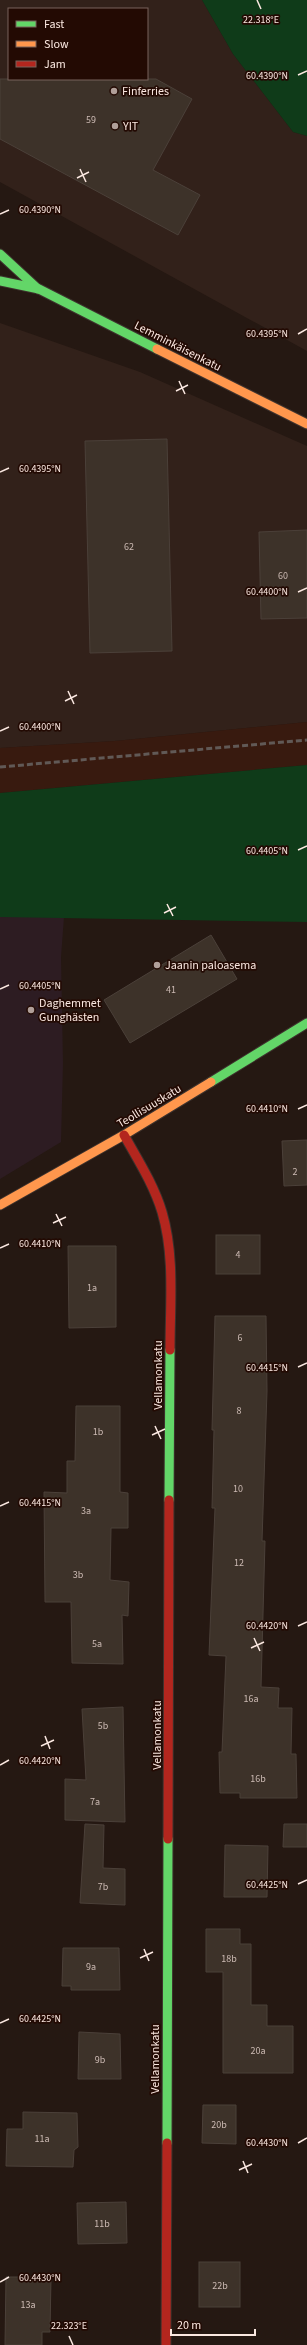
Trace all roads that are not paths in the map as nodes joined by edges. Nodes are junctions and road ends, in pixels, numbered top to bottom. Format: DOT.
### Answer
graph roads {
  1 [pos="0,254"];
  2 [pos="0,281"];
  3 [pos="39,289"];
  4 [pos="307,424"];
  5 [pos="307,1022"];
  6 [pos="124,1135"];
  7 [pos="0,1205"];
  8 [pos="166,2345"];
  1 -- 3 [label="street, Lemminkäisenkatu"];
  2 -- 3 [label="street, Lemminkäisenkatu"];
  3 -- 4 [label="street, Lemminkäisenkatu"];
  5 -- 6 [label="street, Teollisuuskatu"];
  6 -- 7 [label="street, Teollisuuskatu"];
  6 -- 8 [label="street, Vellamonkatu"];
}
